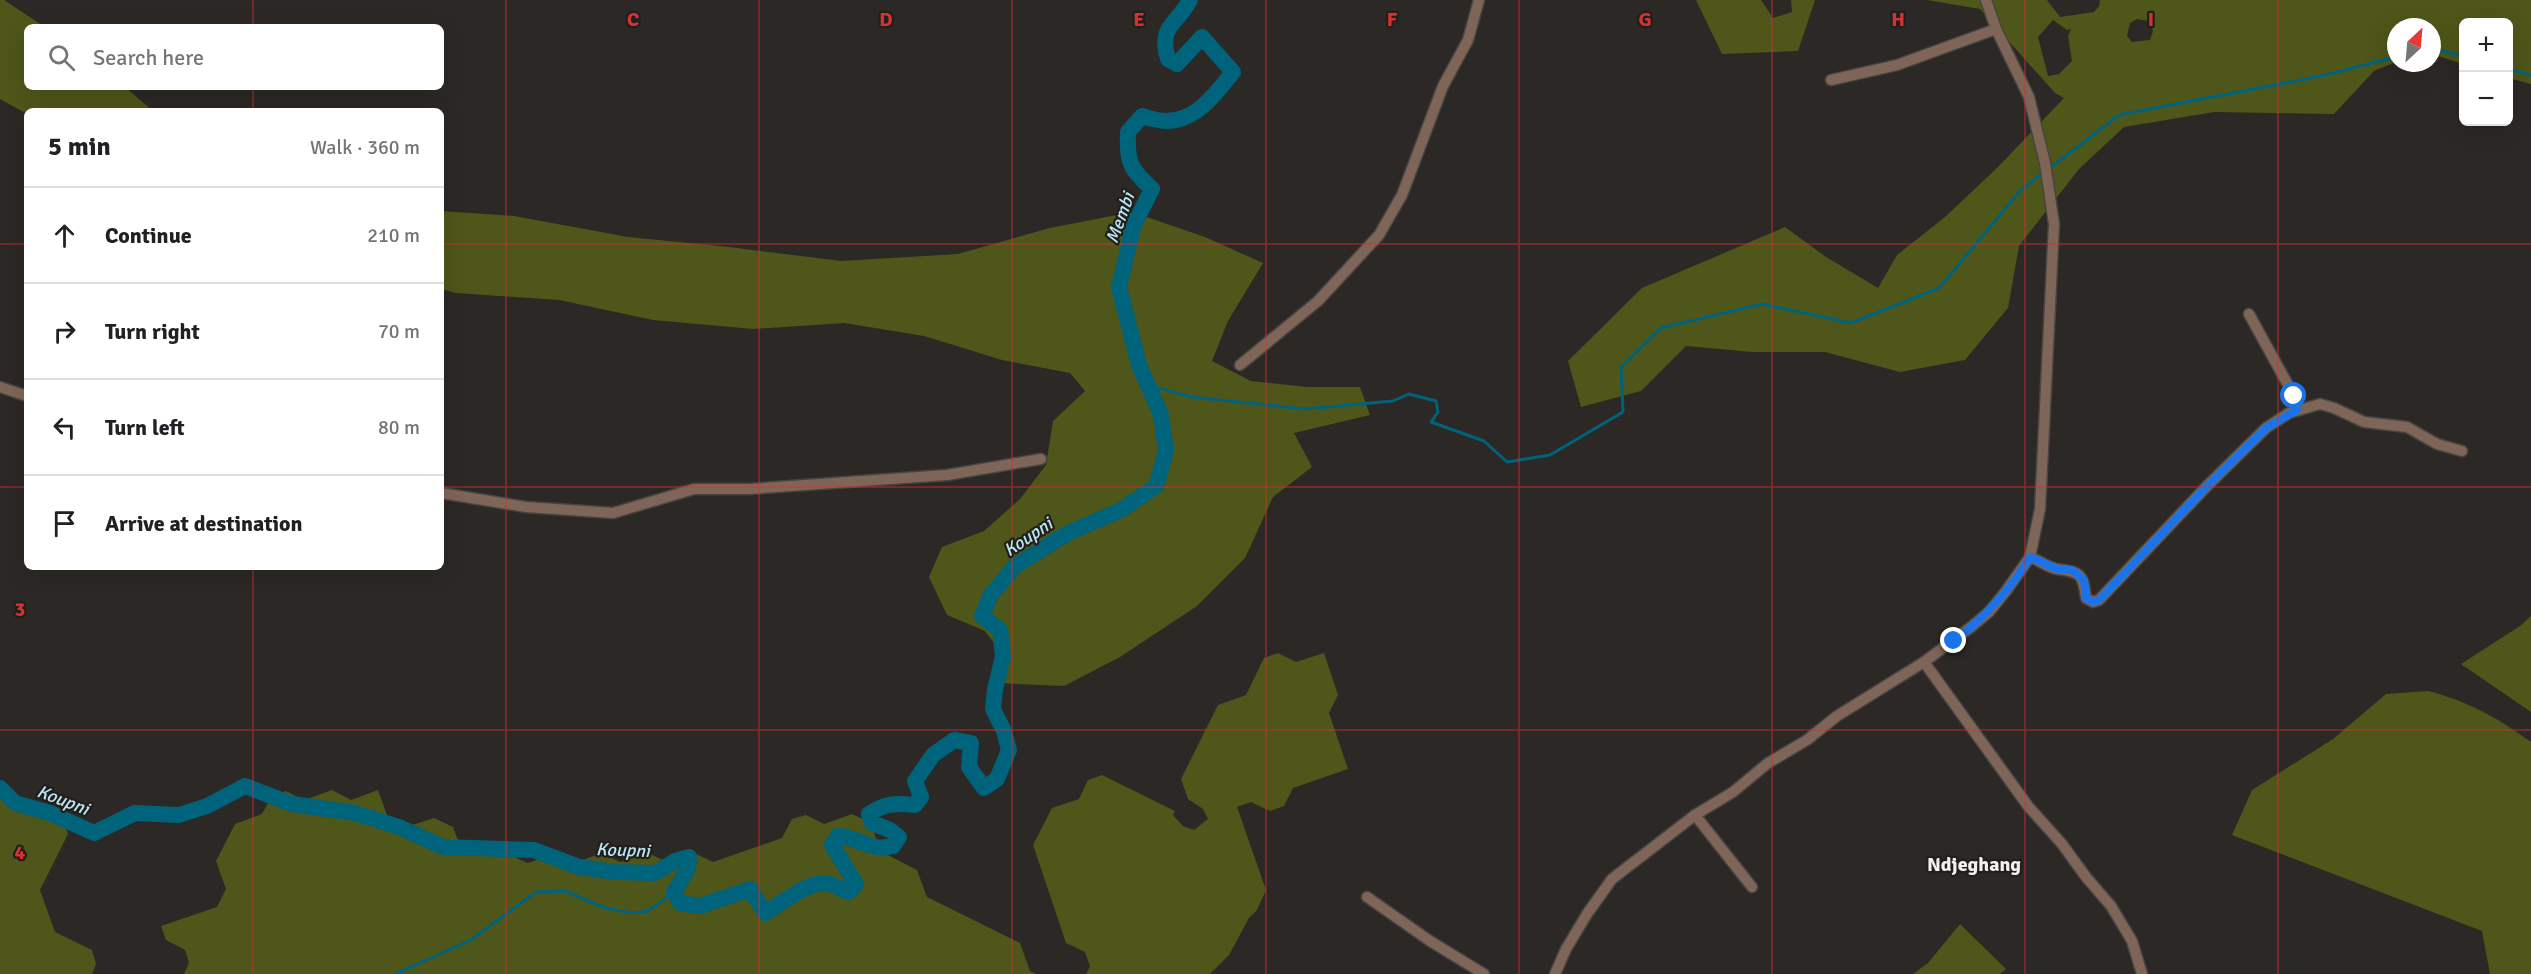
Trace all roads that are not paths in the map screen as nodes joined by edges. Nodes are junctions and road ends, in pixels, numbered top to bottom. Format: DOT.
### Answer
graph roads {
  1 [pos="1479,0"];
  2 [pos="1986,0"];
  3 [pos="1996,29"];
  4 [pos="1831,80"];
  5 [pos="2249,314"];
  6 [pos="1240,365"];
  7 [pos="0,387"];
  8 [pos="24,395"];
  9 [pos="2297,410"];
  10 [pos="2462,451"];
  11 [pos="1041,459"];
  12 [pos="444,493"];
  13 [pos="2030,557"];
  14 [pos="1924,662"];
  15 [pos="1695,815"];
  16 [pos="1752,887"];
  17 [pos="1367,897"];
  18 [pos="1484,974"];
  19 [pos="1555,974"];
  20 [pos="2142,974"];
  1 -- 6 [label="street"];
  2 -- 3 [label="street"];
  3 -- 4 [label="street"];
  3 -- 13 [label="street"];
  5 -- 9 [label="street"];
  7 -- 8 [label="street"];
  9 -- 10 [label="street"];
  9 -- 13 [label="street"];
  11 -- 12 [label="street"];
  13 -- 14 [label="street"];
  14 -- 15 [label="street"];
  14 -- 20 [label="street"];
  15 -- 16 [label="street"];
  15 -- 19 [label="street"];
  17 -- 18 [label="street"];
}
